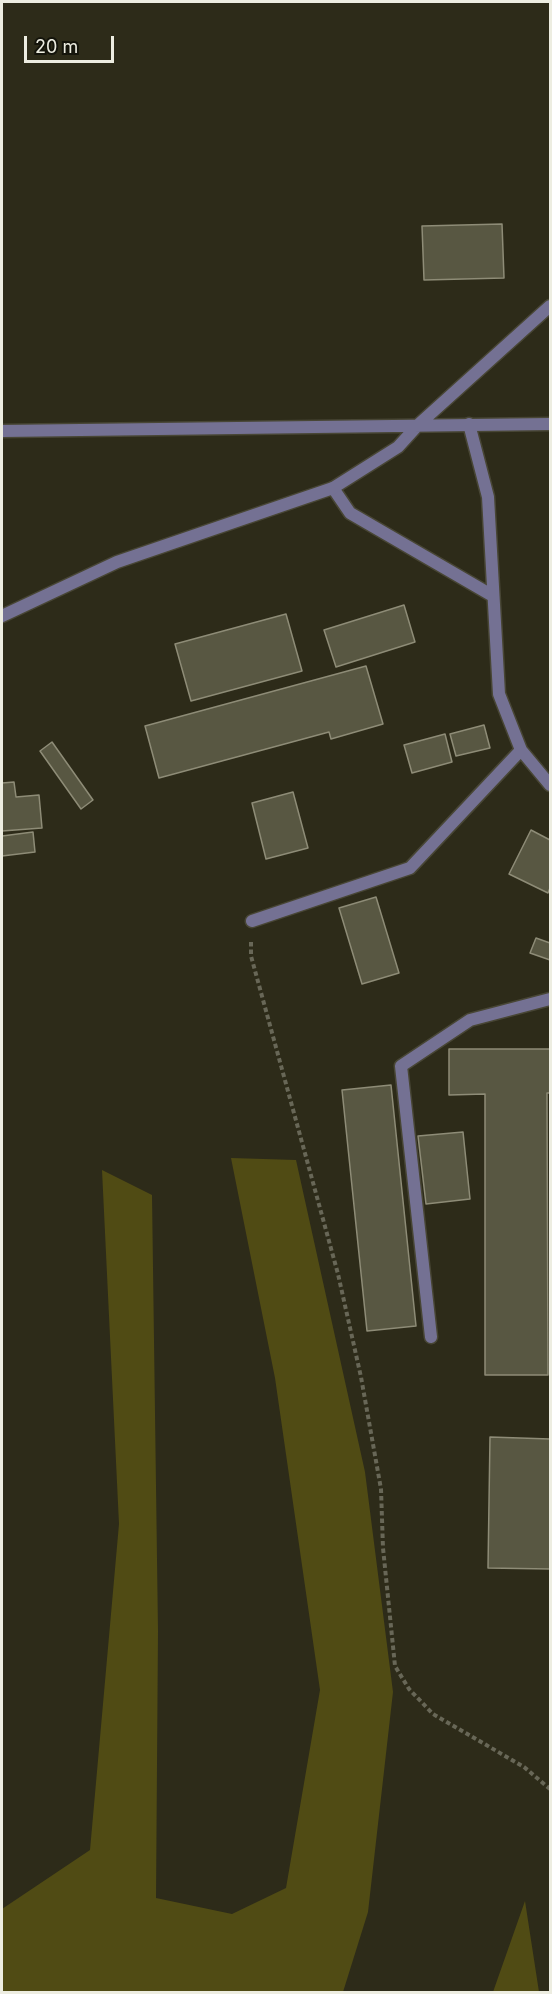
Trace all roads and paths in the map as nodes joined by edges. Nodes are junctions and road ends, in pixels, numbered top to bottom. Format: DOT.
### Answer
graph roads {
  1 [pos="550,306"];
  2 [pos="468,424"];
  3 [pos="550,424"];
  4 [pos="418,425"];
  5 [pos="2,431"];
  6 [pos="333,488"];
  7 [pos="493,596"];
  8 [pos="2,616"];
  9 [pos="520,750"];
  10 [pos="550,785"];
  11 [pos="252,921"];
  12 [pos="550,999"];
  13 [pos="431,1337"];
  14 [pos="550,1789"];
  1 -- 4 [label="street"];
  2 -- 3 [label="street"];
  2 -- 4 [label="street"];
  2 -- 7 [label="street"];
  4 -- 5 [label="street"];
  4 -- 6 [label="street"];
  6 -- 7 [label="street"];
  6 -- 8 [label="street"];
  7 -- 9 [label="street"];
  9 -- 10 [label="street"];
  9 -- 11 [label="street"];
  11 -- 14 [label="path"];
  12 -- 13 [label="street"];
}
